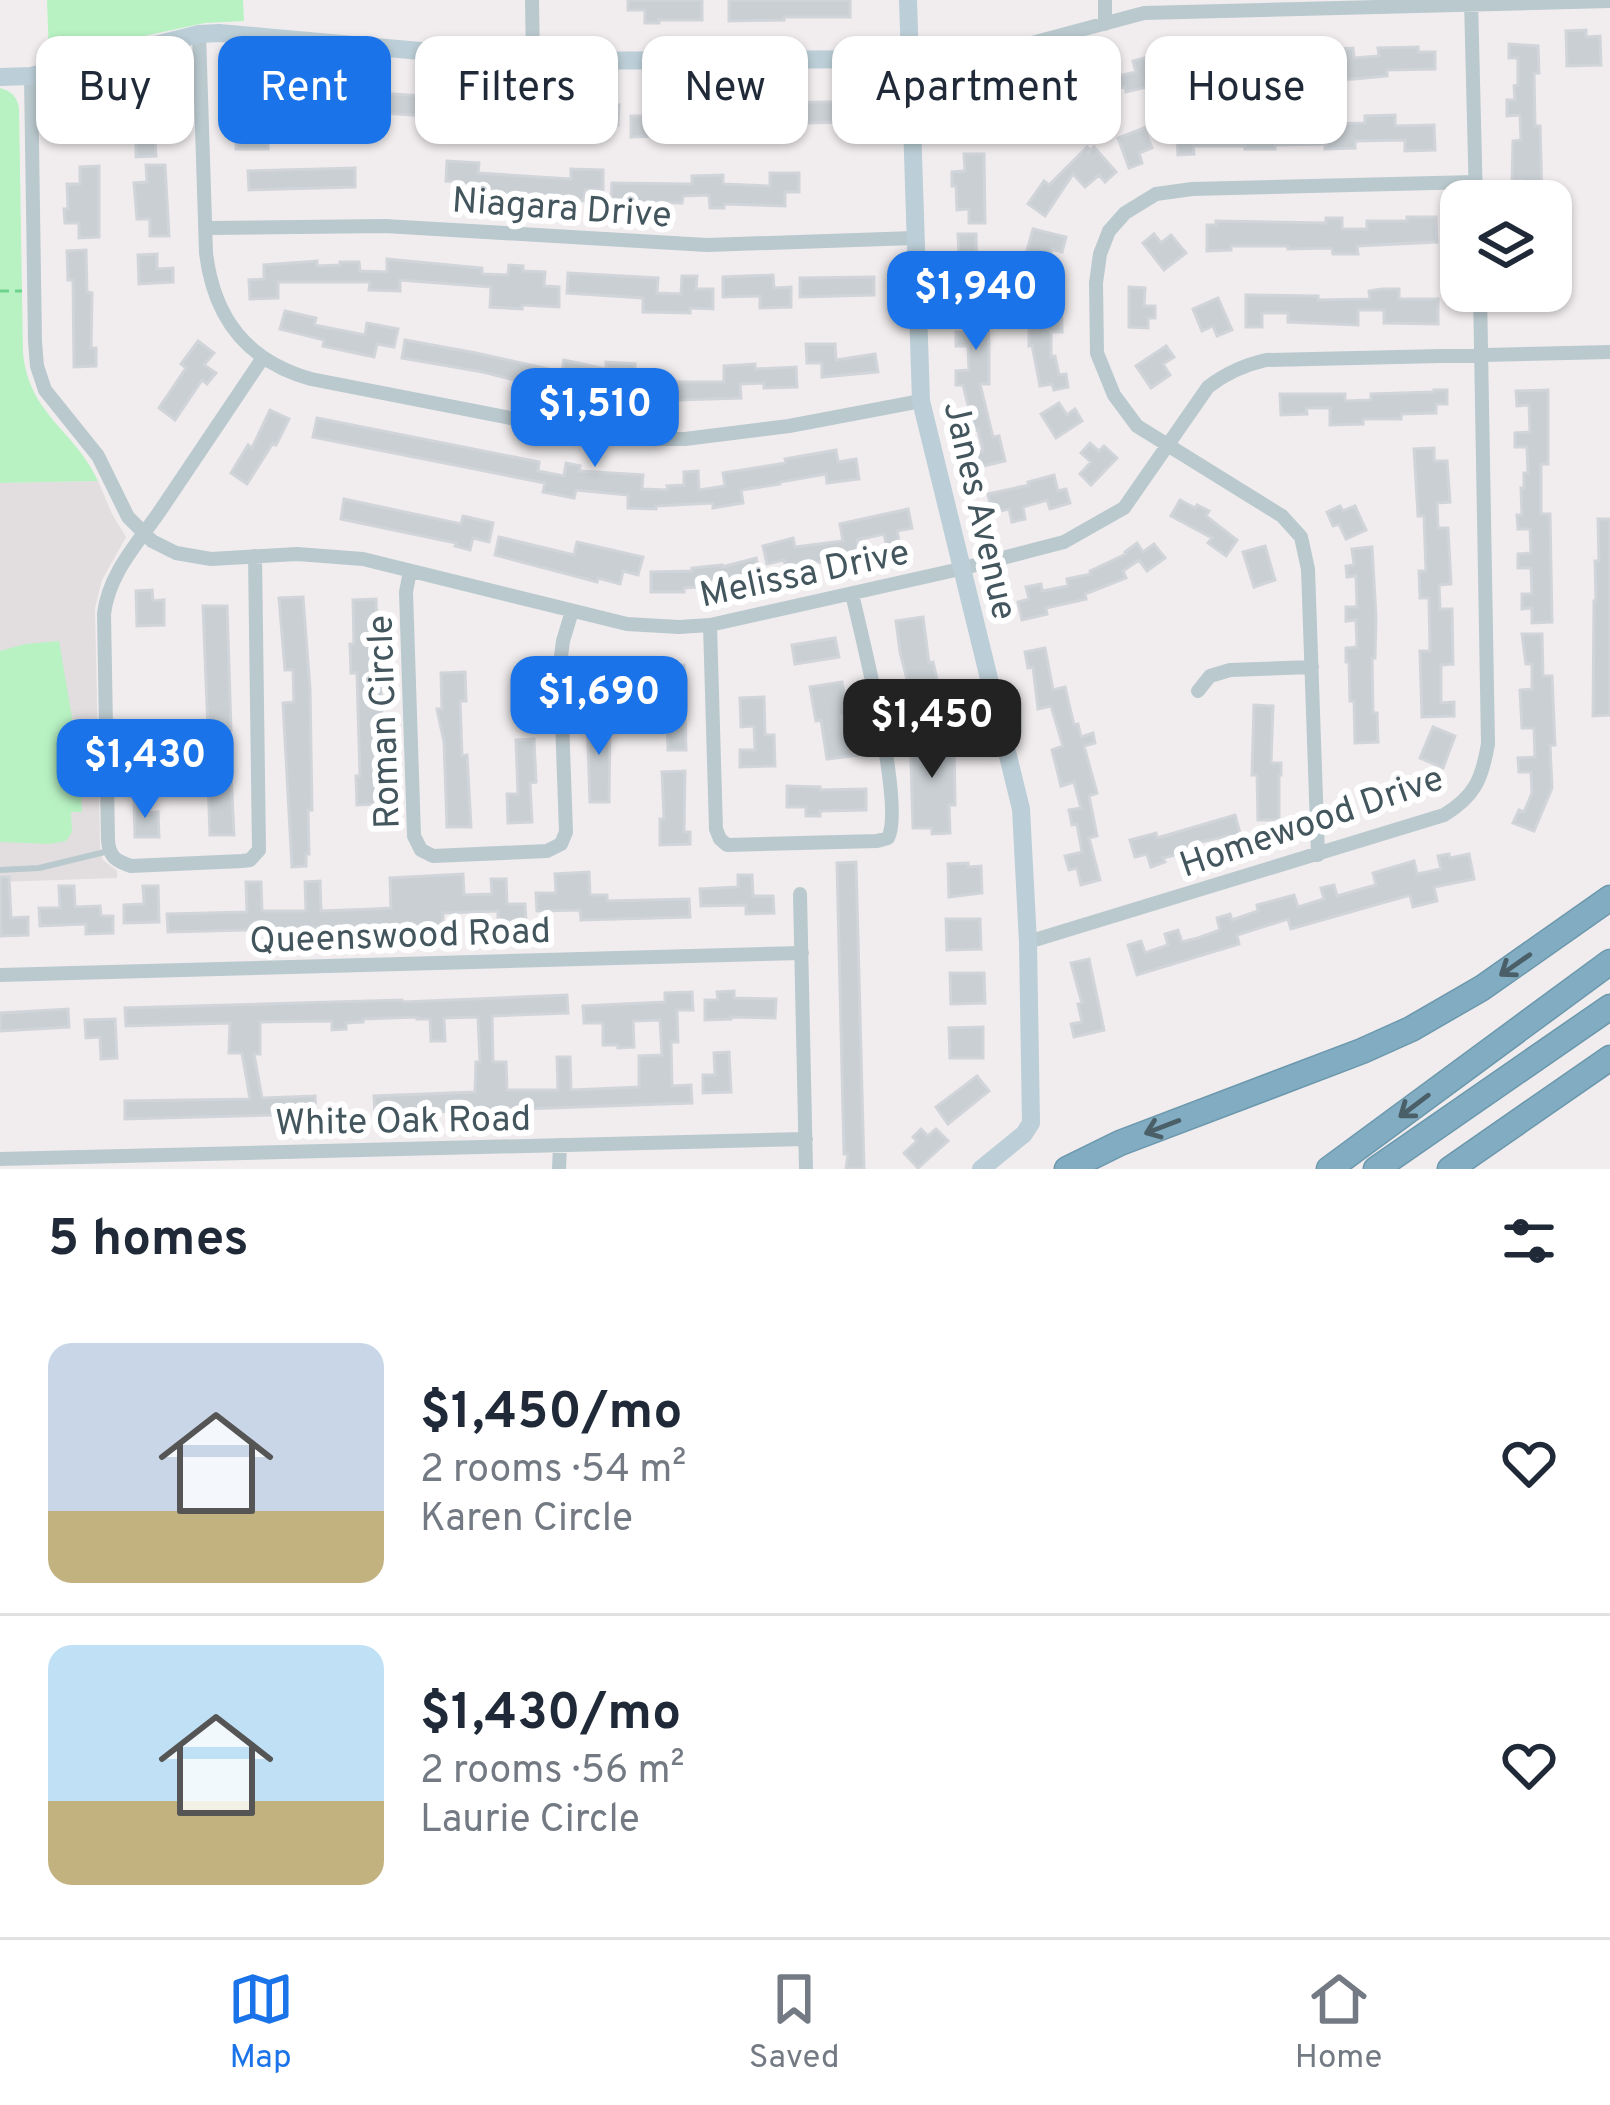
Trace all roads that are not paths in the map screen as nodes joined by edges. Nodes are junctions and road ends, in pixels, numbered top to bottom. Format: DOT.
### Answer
graph roads {
  1 [pos="532,0"];
  2 [pos="908,0"];
  3 [pos="1105,0"];
  4 [pos="1610,1"];
  5 [pos="1471,2"];
  6 [pos="1284,4"];
  7 [pos="1106,24"];
  8 [pos="199,34"];
  9 [pos="533,36"];
  10 [pos="909,36"];
  11 [pos="1060,36"];
  12 [pos="415,52"];
  13 [pos="832,60"];
  14 [pos="618,61"];
  15 [pos="31,76"];
  16 [pos="0,77"];
  17 [pos="912,144"];
  18 [pos="1475,180"];
  19 [pos="1440,183"];
  20 [pos="206,228"];
  21 [pos="914,238"];
  22 [pos="1481,312"];
  23 [pos="1610,352"];
  24 [pos="1482,354"];
  25 [pos="262,359"];
  26 [pos="921,401"];
  27 [pos="1170,446"];
  28 [pos="144,535"];
  29 [pos="255,556"];
  30 [pos="960,569"];
  31 [pos="410,571"];
  32 [pos="852,594"];
  33 [pos="572,611"];
  34 [pos="710,625"];
  35 [pos="1312,667"];
  36 [pos="1198,691"];
  37 [pos="109,851"];
  38 [pos="1318,855"];
  39 [pos="0,870"];
  40 [pos="800,894"];
  41 [pos="1610,898"];
  42 [pos="1028,942"];
  43 [pos="802,953"];
  44 [pos="1610,962"];
  45 [pos="0,975"];
  46 [pos="1610,1007"];
  47 [pos="1610,1058"];
  48 [pos="806,1139"];
  49 [pos="560,1145"];
  50 [pos="0,1159"];
  51 [pos="559,1169"];
  52 [pos="806,1169"];
  53 [pos="981,1169"];
  54 [pos="1067,1169"];
  55 [pos="1329,1169"];
  56 [pos="1376,1169"];
  57 [pos="1452,1169"];
  1 -- 9 [label="street"];
  2 -- 10 [label="street, Janes Avenue"];
  3 -- 7 [label="street"];
  4 -- 5 [label="street"];
  5 -- 6 [label="street"];
  5 -- 18 [label="street"];
  6 -- 7 [label="street"];
  7 -- 11 [label="street"];
  8 -- 12 [label="street"];
  8 -- 15 [label="street"];
  8 -- 20 [label="street"];
  13 -- 14 [label="street"];
  15 -- 16 [label="street"];
  15 -- 28 [label="street"];
  17 -- 21 [label="street, Janes Avenue"];
  19 -- 27 [label="street"];
  20 -- 21 [label="street, Niagara Drive"];
  20 -- 25 [label="street"];
  21 -- 26 [label="street, Janes Avenue"];
  22 -- 24 [label="street, Homewood Drive"];
  23 -- 24 [label="street, Melissa Drive"];
  24 -- 27 [label="street, Melissa Drive"];
  24 -- 38 [label="street, Homewood Drive"];
  25 -- 26 [label="street"];
  25 -- 28 [label="street"];
  26 -- 30 [label="street, Janes Avenue"];
  27 -- 30 [label="street, Melissa Drive"];
  27 -- 35 [label="street"];
  28 -- 29 [label="street, Melissa Drive"];
  28 -- 37 [label="street"];
  29 -- 31 [label="street, Melissa Drive"];
  29 -- 37 [label="street"];
  30 -- 32 [label="street, Melissa Drive"];
  30 -- 42 [label="street, Janes Avenue"];
  31 -- 33 [label="street, Melissa Drive"];
  31 -- 33 [label="street, Roman Circle"];
  32 -- 34 [label="street, Melissa Drive"];
  32 -- 34 [label="street"];
  33 -- 34 [label="street, Melissa Drive"];
  35 -- 36 [label="street"];
  35 -- 38 [label="street"];
  37 -- 39 [label="lane"];
  38 -- 42 [label="street, Homewood Drive"];
  40 -- 43 [label="street"];
  41 -- 54 [label="highway, one-way"];
  42 -- 53 [label="street, Janes Avenue"];
  43 -- 45 [label="street, Queenswood Road"];
  43 -- 48 [label="street"];
  44 -- 55 [label="highway, one-way"];
  46 -- 56 [label="highway"];
  47 -- 57 [label="highway"];
  48 -- 49 [label="street, White Oak Road"];
  48 -- 52 [label="street"];
  49 -- 50 [label="street, White Oak Road"];
  49 -- 51 [label="street"];
}
